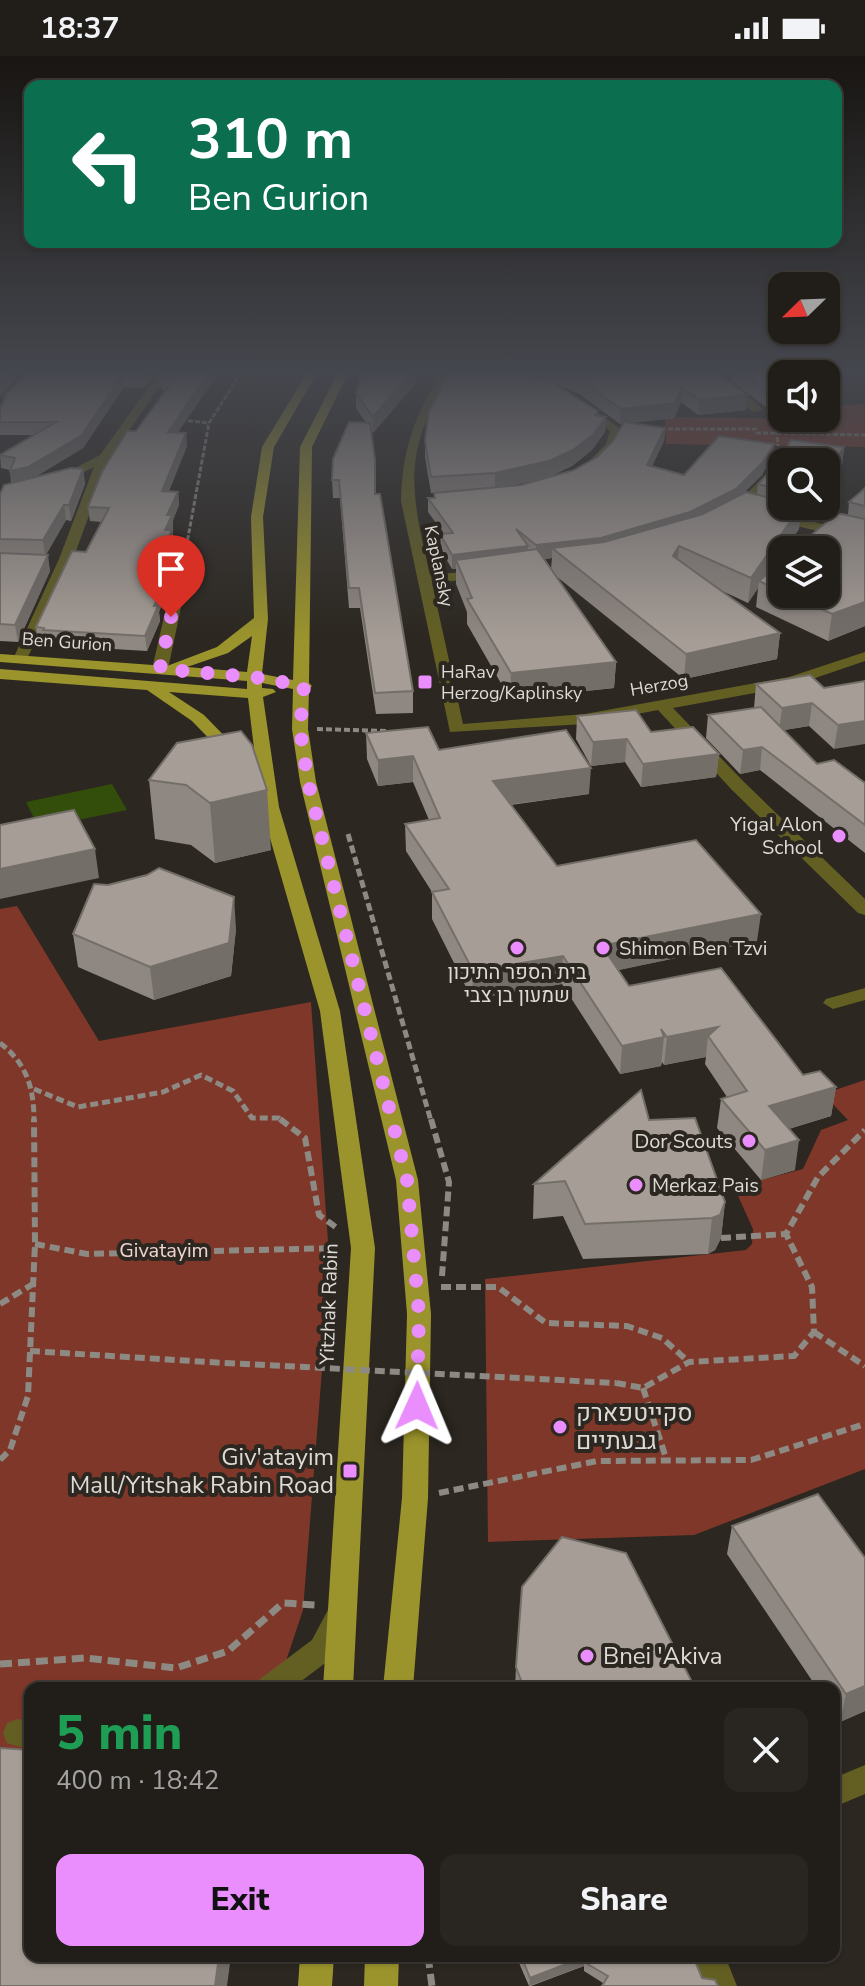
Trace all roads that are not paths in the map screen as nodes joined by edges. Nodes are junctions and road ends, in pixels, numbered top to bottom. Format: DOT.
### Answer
graph roads {
  1 [pos="98,461"];
  2 [pos="104,461"];
  3 [pos="266,461"];
  4 [pos="306,461"];
  5 [pos="407,461"];
  6 [pos="592,461"];
  7 [pos="585,467"];
  8 [pos="768,480"];
  9 [pos="42,485"];
  10 [pos="422,500"];
  11 [pos="407,501"];
  12 [pos="741,508"];
  13 [pos="718,520"];
  14 [pos="865,538"];
  15 [pos="48,564"];
  16 [pos="64,564"];
  17 [pos="183,565"];
  18 [pos="500,573"];
  19 [pos="424,580"];
  20 [pos="261,619"];
  21 [pos="865,656"];
  22 [pos="0,658"];
  23 [pos="20,659"];
  24 [pos="160,669"];
  25 [pos="0,674"];
  26 [pos="147,686"];
  27 [pos="254,686"];
  28 [pos="304,686"];
  29 [pos="662,705"];
  30 [pos="456,729"];
  31 [pos="270,807"];
  32 [pos="865,909"];
  33 [pos="865,994"];
  34 [pos="833,1003"];
  35 [pos="345,1607"];
  36 [pos="278,1682"];
  37 [pos="339,1682"];
  38 [pos="399,1682"];
  39 [pos="865,1779"];
  40 [pos="840,1790"];
  41 [pos="317,1962"];
  42 [pos="382,1962"];
  43 [pos="710,1962"];
  44 [pos="315,1986"];
  45 [pos="381,1986"];
  46 [pos="720,1986"];
  1 -- 9 [label="street"];
  2 -- 16 [label="street"];
  3 -- 20 [label="main road, Yitzhak Rabin"];
  4 -- 28 [label="main road"];
  5 -- 11 [label="street, Kaplansky"];
  6 -- 7 [label="street"];
  8 -- 12 [label="street"];
  10 -- 11 [label="street"];
  11 -- 19 [label="street, Kaplansky"];
  12 -- 13 [label="street"];
  12 -- 14 [label="street"];
  15 -- 16 [label="street"];
  16 -- 23 [label="street"];
  17 -- 24 [label="street"];
  18 -- 19 [label="street"];
  19 -- 30 [label="street, Kaplansky"];
  20 -- 24 [label="main road"];
  20 -- 27 [label="main road, Yitzhak Rabin"];
  21 -- 29 [label="street, Herzog"];
  22 -- 23 [label="main road, Ben Gurion"];
  23 -- 24 [label="main road, Ben Gurion"];
  24 -- 27 [label="main road, Ben Gurion"];
  25 -- 26 [label="main road, Ben Gurion"];
  26 -- 27 [label="main road, Ben Gurion"];
  26 -- 31 [label="main road"];
  27 -- 28 [label="main road, Ben Gurion"];
  27 -- 31 [label="main road, Yitzhak Rabin"];
  28 -- 38 [label="main road"];
  29 -- 30 [label="street, Herzog"];
  29 -- 32 [label="street"];
  31 -- 35 [label="main road, Yitzhak Rabin"];
  33 -- 34 [label="street"];
  35 -- 36 [label="street"];
  35 -- 37 [label="main road, Yitzhak Rabin"];
  39 -- 40 [label="street"];
  41 -- 44 [label="main road"];
  42 -- 45 [label="main road"];
  43 -- 46 [label="street"];
}
